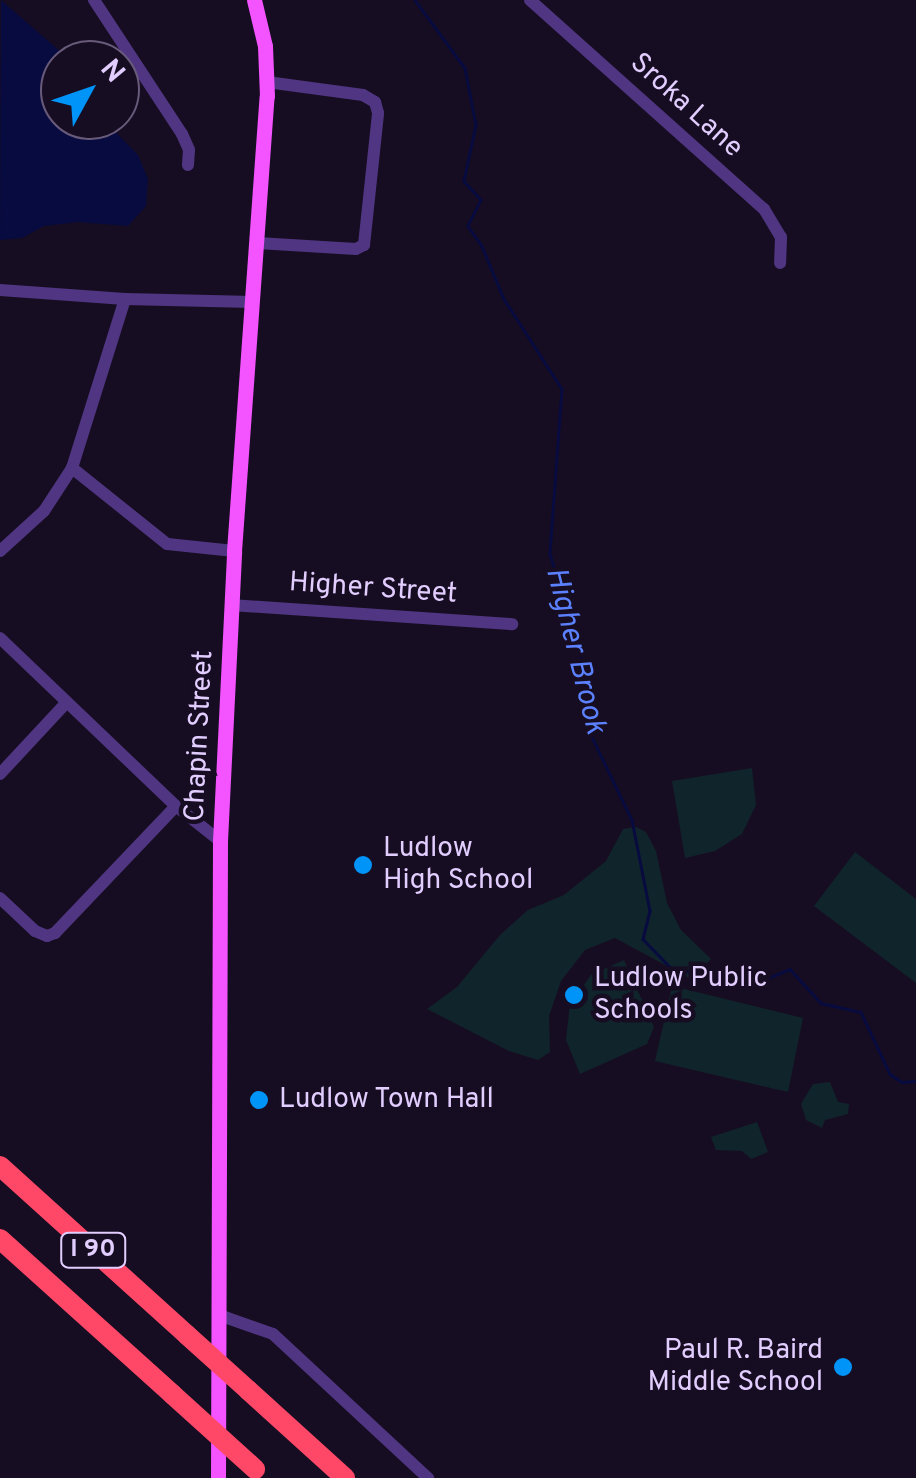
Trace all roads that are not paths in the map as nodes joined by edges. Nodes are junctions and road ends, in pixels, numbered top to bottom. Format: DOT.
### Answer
graph roads {
  1 [pos="94,0"];
  2 [pos="254,0"];
  3 [pos="530,0"];
  4 [pos="267,82"];
  5 [pos="188,165"];
  6 [pos="258,244"];
  7 [pos="780,263"];
  8 [pos="0,290"];
  9 [pos="125,300"];
  10 [pos="253,302"];
  11 [pos="72,468"];
  12 [pos="0,551"];
  13 [pos="234,551"];
  14 [pos="231,605"];
  15 [pos="512,624"];
  16 [pos="0,638"];
  17 [pos="67,702"];
  18 [pos="0,774"];
  19 [pos="176,806"];
  20 [pos="220,841"];
  21 [pos="0,898"];
  22 [pos="0,1166"];
  23 [pos="5,1244"];
  24 [pos="218,1315"];
  25 [pos="260,1474"];
  26 [pos="218,1478"];
  27 [pos="346,1478"];
  28 [pos="428,1478"];
  1 -- 5 [label="street"];
  2 -- 4 [label="main road, Chapin Street"];
  3 -- 7 [label="street, Sroka Lane"];
  4 -- 6 [label="main road, Chapin Street"];
  4 -- 6 [label="street"];
  6 -- 10 [label="main road, Chapin Street"];
  8 -- 9 [label="street"];
  9 -- 10 [label="street"];
  9 -- 11 [label="street"];
  10 -- 13 [label="main road, Chapin Street"];
  11 -- 12 [label="street"];
  11 -- 13 [label="street"];
  13 -- 14 [label="main road, Chapin Street"];
  14 -- 15 [label="street, Higher Street"];
  14 -- 20 [label="main road, Chapin Street"];
  16 -- 17 [label="street"];
  17 -- 18 [label="street"];
  17 -- 19 [label="street"];
  19 -- 20 [label="street"];
  19 -- 21 [label="street"];
  20 -- 24 [label="main road, Chapin Street"];
  22 -- 27 [label="highway, I 90, bridge"];
  23 -- 25 [label="highway, I 90, bridge"];
  24 -- 26 [label="main road, Chapin Street"];
  24 -- 28 [label="street"];
}
